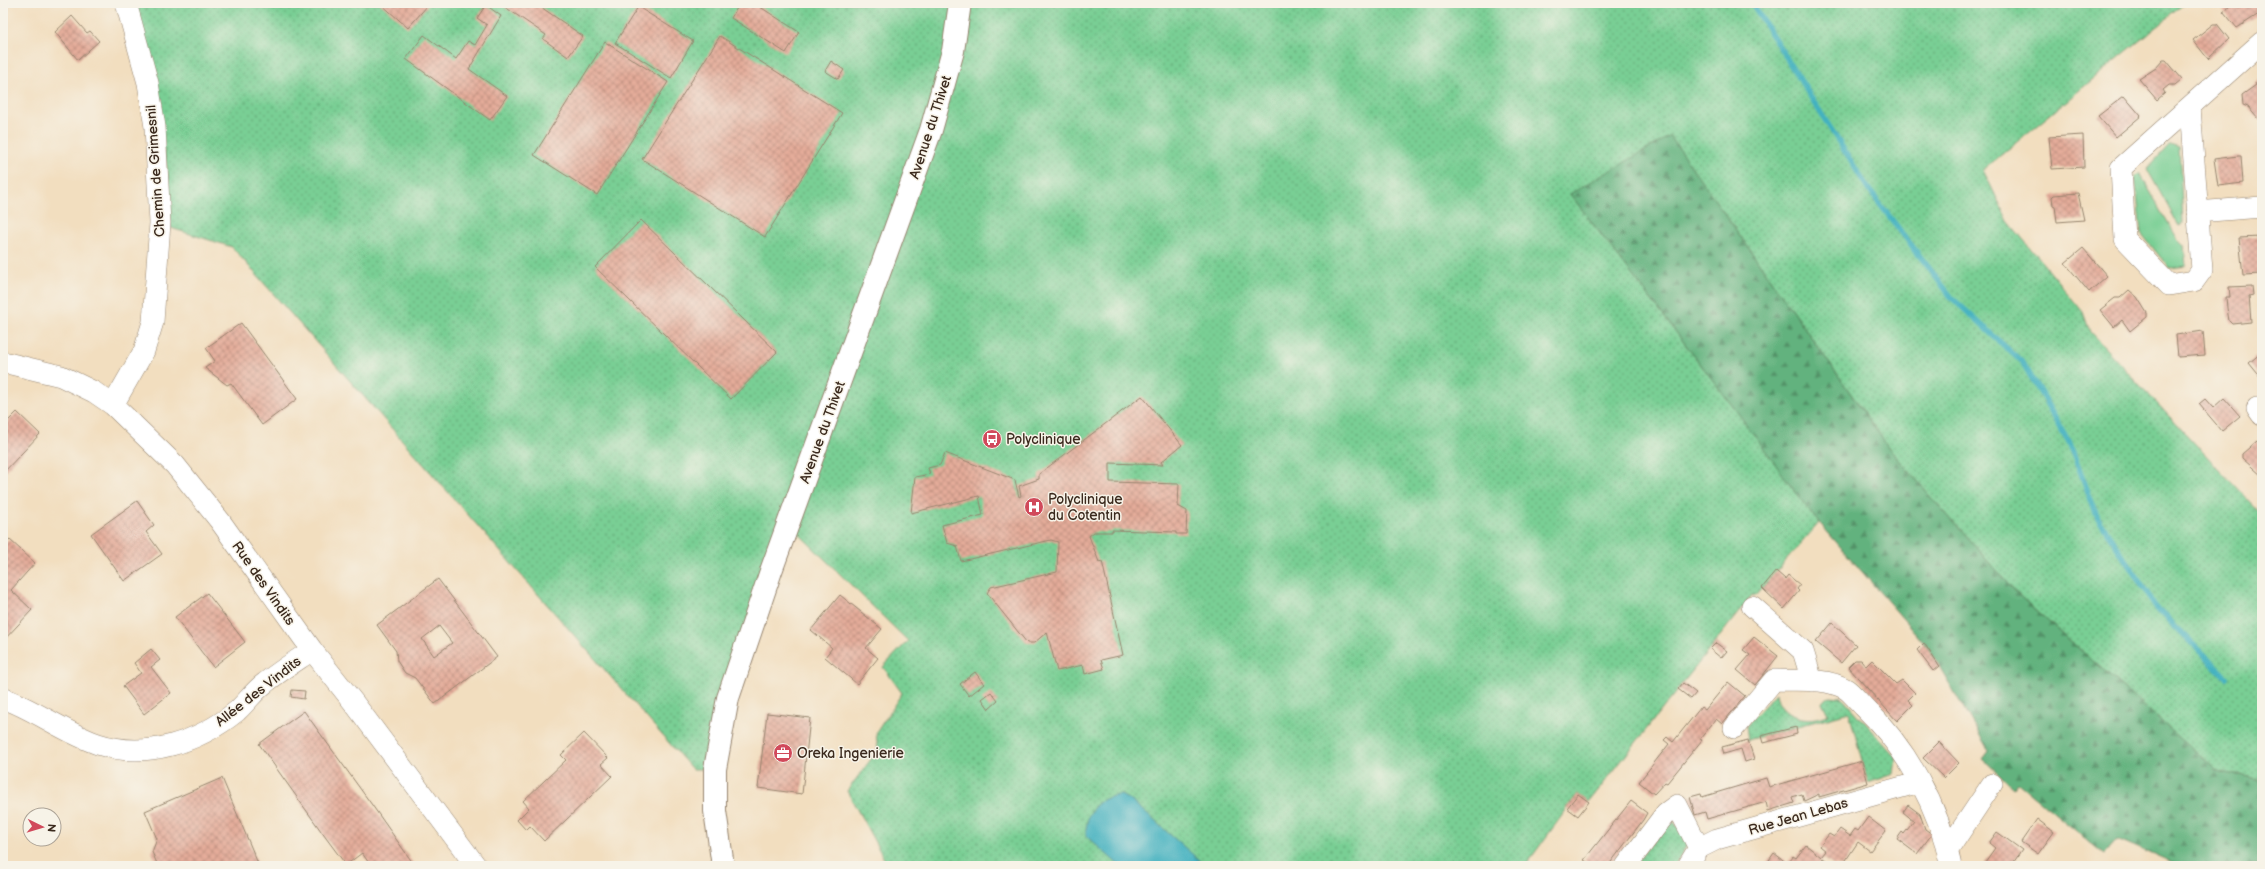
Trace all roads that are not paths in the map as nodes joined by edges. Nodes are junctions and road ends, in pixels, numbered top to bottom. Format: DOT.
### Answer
graph roads {
  1 [pos="126,3"];
  2 [pos="960,3"];
  3 [pos="2262,42"];
  4 [pos="2190,107"];
  5 [pos="2262,207"];
  6 [pos="2197,212"];
  7 [pos="3,362"];
  8 [pos="113,405"];
  9 [pos="1752,606"];
  10 [pos="312,650"];
  11 [pos="1812,681"];
  12 [pos="3,698"];
  13 [pos="1734,728"];
  14 [pos="1920,782"];
  15 [pos="1992,784"];
  16 [pos="1699,848"];
  17 [pos="1950,858"];
  18 [pos="476,866"];
  19 [pos="723,866"];
  20 [pos="1626,866"];
  21 [pos="1688,866"];
  1 -- 8 [label="street, Chemin de Grimesnil"];
  2 -- 19 [label="main road, Avenue du Thivet"];
  3 -- 4 [label="street"];
  4 -- 6 [label="street"];
  4 -- 6 [label="street"];
  5 -- 6 [label="street"];
  7 -- 8 [label="street, Rue des Vindits"];
  8 -- 10 [label="street, Rue des Vindits"];
  9 -- 11 [label="street"];
  10 -- 12 [label="street, Allée des Vindits"];
  10 -- 18 [label="street, Rue des Vindits"];
  11 -- 13 [label="street"];
  11 -- 14 [label="street"];
  14 -- 16 [label="street, Rue Jean Lebas"];
  14 -- 17 [label="street"];
  15 -- 17 [label="street"];
  16 -- 20 [label="street"];
  16 -- 21 [label="street, Rue Jean Lebas"];
}
